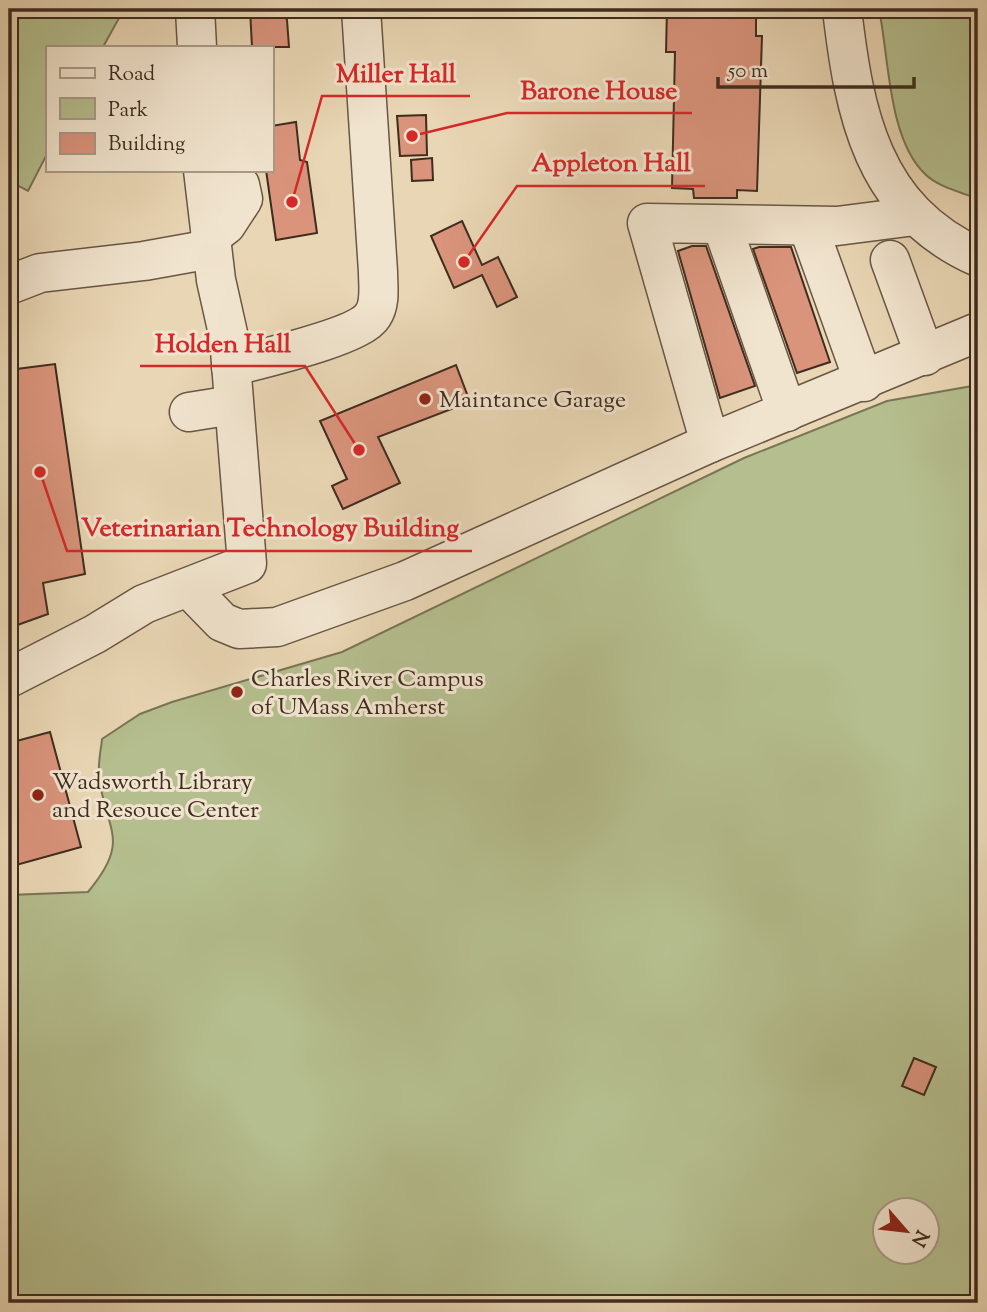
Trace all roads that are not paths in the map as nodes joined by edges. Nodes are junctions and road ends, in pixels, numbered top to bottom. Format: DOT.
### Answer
graph roads {
  1 [pos="195,9"];
  2 [pos="361,9"];
  3 [pos="842,9"];
  4 [pos="197,46"];
  5 [pos="203,172"];
  6 [pos="221,172"];
  7 [pos="915,216"];
  8 [pos="722,225"];
  9 [pos="808,226"];
  10 [pos="210,243"];
  11 [pos="978,257"];
  12 [pos="890,260"];
  13 [pos="9,285"];
  14 [pos="978,332"];
  15 [pos="925,356"];
  16 [pos="231,367"];
  17 [pos="864,382"];
  18 [pos="233,405"];
  19 [pos="189,412"];
  20 [pos="787,412"];
  21 [pos="710,443"];
  22 [pos="189,588"];
  23 [pos="9,678"];
  1 -- 4 [label="lane"];
  2 -- 16 [label="lane"];
  3 -- 7 [label="lane"];
  5 -- 10 [label="lane"];
  6 -- 10 [label="lane"];
  7 -- 9 [label="lane"];
  7 -- 11 [label="lane"];
  8 -- 9 [label="lane"];
  8 -- 20 [label="lane"];
  8 -- 21 [label="lane"];
  9 -- 17 [label="lane"];
  10 -- 13 [label="lane"];
  10 -- 16 [label="lane"];
  12 -- 15 [label="lane"];
  14 -- 15 [label="lane"];
  15 -- 17 [label="lane"];
  16 -- 18 [label="lane"];
  17 -- 20 [label="lane"];
  18 -- 19 [label="lane"];
  18 -- 22 [label="lane"];
  20 -- 21 [label="lane"];
  21 -- 22 [label="lane"];
  22 -- 23 [label="lane"];
}
